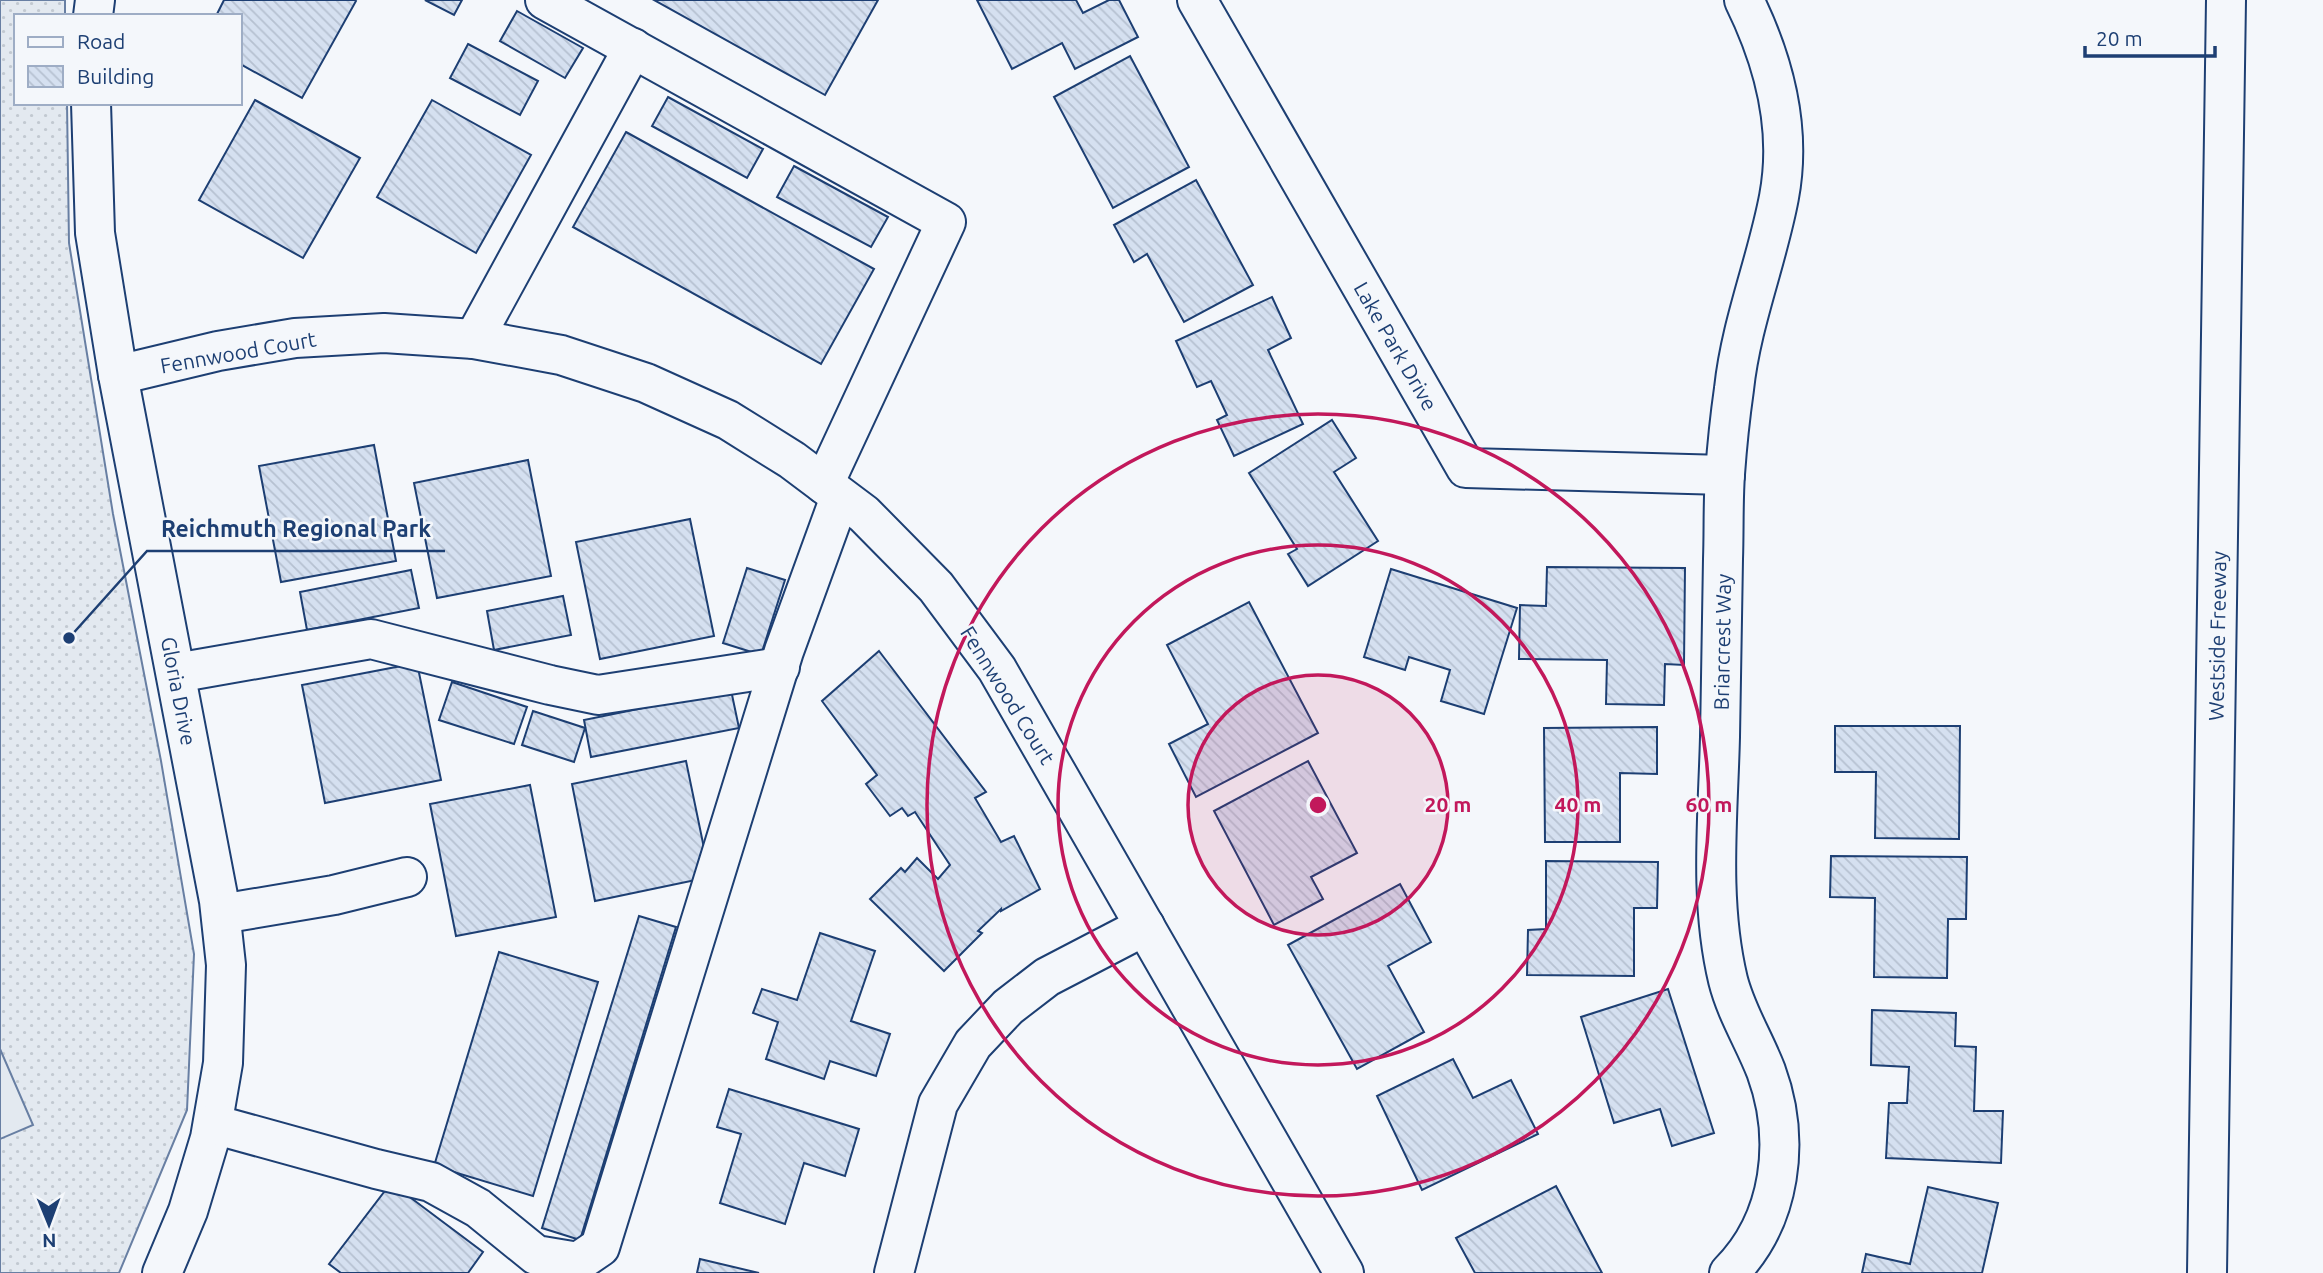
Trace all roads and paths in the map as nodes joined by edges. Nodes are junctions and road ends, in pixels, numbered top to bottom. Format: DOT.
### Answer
graph roads {
  1 [pos="545,0"];
  2 [pos="1197,0"];
  3 [pos="1744,0"];
  4 [pos="2226,0"];
  5 [pos="633,48"];
  6 [pos="91,105"];
  7 [pos="474,339"];
  8 [pos="118,375"];
  9 [pos="1725,475"];
  10 [pos="832,490"];
  11 [pos="780,667"];
  12 [pos="176,673"];
  13 [pos="407,877"];
  14 [pos="221,914"];
  15 [pos="1145,926"];
  16 [pos="213,1124"];
  17 [pos="162,1273"];
  18 [pos="894,1273"];
  19 [pos="1344,1273"];
  20 [pos="1730,1273"];
  21 [pos="2207,1273"];
  1 -- 5 [label="main road"];
  2 -- 9 [label="main road, Lake Park Drive"];
  3 -- 9 [label="main road, Briarcrest Way"];
  4 -- 21 [label="main road, Westside Freeway"];
  5 -- 7 [label="main road"];
  5 -- 10 [label="main road"];
  6 -- 8 [label="main road, Gloria Drive"];
  7 -- 8 [label="main road, Fennwood Court"];
  7 -- 10 [label="main road, Fennwood Court"];
  8 -- 12 [label="main road, Gloria Drive"];
  9 -- 20 [label="main road, Briarcrest Way"];
  10 -- 11 [label="main road"];
  10 -- 15 [label="main road, Fennwood Court"];
  11 -- 12 [label="main road"];
  11 -- 16 [label="main road"];
  12 -- 14 [label="main road, Gloria Drive"];
  13 -- 14 [label="main road"];
  14 -- 16 [label="main road, Gloria Drive"];
  15 -- 18 [label="main road"];
  15 -- 19 [label="main road, Fennwood Court"];
  16 -- 17 [label="main road, Gloria Drive"];
}
